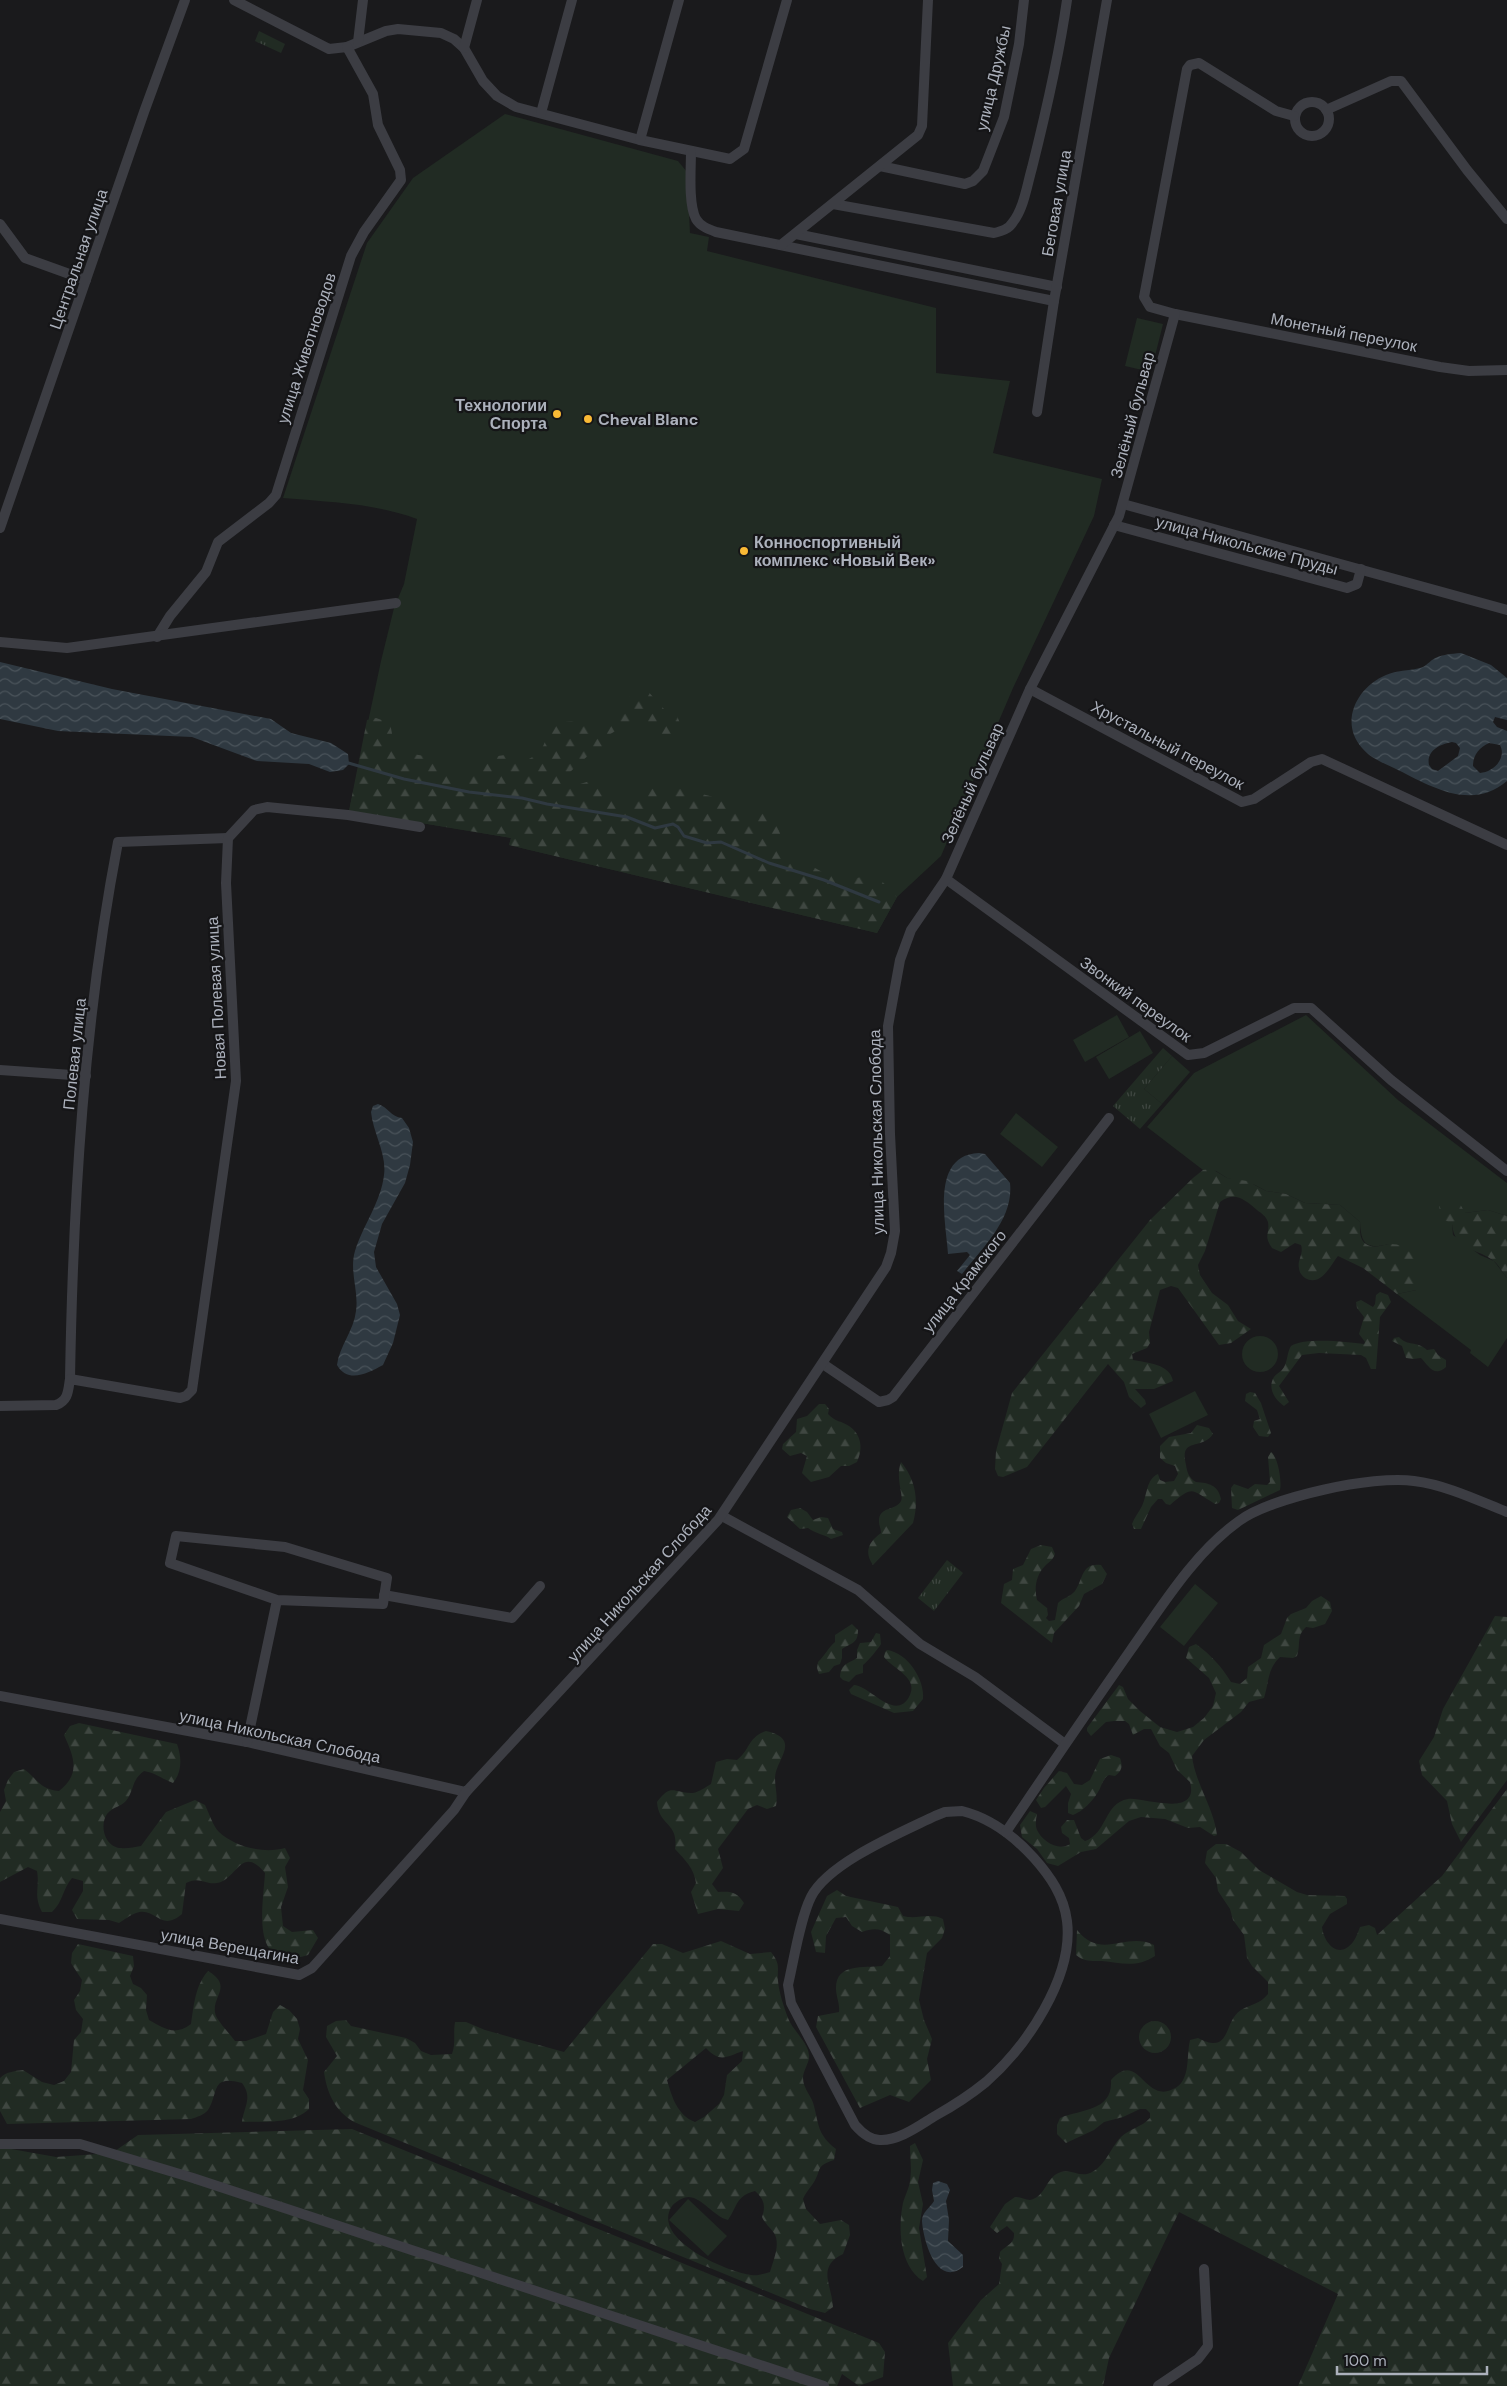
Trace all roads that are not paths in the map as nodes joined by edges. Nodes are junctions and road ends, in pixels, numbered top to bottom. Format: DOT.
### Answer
graph roads {
  1 [pos="185,0"];
  2 [pos="234,0"];
  3 [pos="363,0"];
  4 [pos="477,0"];
  5 [pos="572,0"];
  6 [pos="679,0"];
  7 [pos="787,0"];
  8 [pos="928,0"];
  9 [pos="1024,0"];
  10 [pos="1066,0"];
  11 [pos="1107,0"];
  12 [pos="358,42"];
  13 [pos="347,47"];
  14 [pos="464,48"];
  15 [pos="1326,110"];
  16 [pos="541,113"];
  17 [pos="1294,116"];
  18 [pos="640,140"];
  19 [pos="691,151"];
  20 [pos="880,166"];
  21 [pos="833,204"];
  22 [pos="1507,219"];
  23 [pos="0,224"];
  24 [pos="796,234"];
  25 [pos="781,246"];
  26 [pos="86,280"];
  27 [pos="1057,287"];
  28 [pos="1054,301"];
  29 [pos="1175,314"];
  30 [pos="1507,370"];
  31 [pos="1037,412"];
  32 [pos="1123,504"];
  33 [pos="1114,524"];
  34 [pos="0,528"];
  35 [pos="1361,569"];
  36 [pos="396,603"];
  37 [pos="1507,610"];
  38 [pos="157,637"];
  39 [pos="0,642"];
  40 [pos="1030,689"];
  41 [pos="420,827"];
  42 [pos="228,838"];
  43 [pos="1507,846"];
  44 [pos="946,879"];
  45 [pos="0,1070"];
  46 [pos="86,1076"];
  47 [pos="1109,1118"];
  48 [pos="1507,1171"];
  49 [pos="823,1364"];
  50 [pos="70,1379"];
  51 [pos="0,1406"];
  52 [pos="1507,1512"];
  53 [pos="722,1516"];
  54 [pos="540,1586"];
  55 [pos="384,1595"];
  56 [pos="277,1600"];
  57 [pos="0,1696"];
  58 [pos="247,1742"];
  59 [pos="1065,1744"];
  60 [pos="466,1792"];
  61 [pos="1006,1832"];
  62 [pos="0,1919"];
  63 [pos="0,2144"];
  64 [pos="1204,2269"];
  65 [pos="824,2386"];
  66 [pos="1158,2386"];
  1 -- 26 [label="street, Центральная улица"];
  2 -- 13 [label="street"];
  3 -- 12 [label="street"];
  4 -- 14 [label="street"];
  5 -- 16 [label="street"];
  6 -- 18 [label="street"];
  7 -- 19 [label="street"];
  8 -- 20 [label="street"];
  9 -- 20 [label="street, улица Дружбы"];
  10 -- 21 [label="street"];
  11 -- 27 [label="street, Беговая улица"];
  12 -- 13 [label="street"];
  12 -- 14 [label="street"];
  13 -- 38 [label="street, улица Животноводов"];
  14 -- 16 [label="street"];
  15 -- 17 [label="street"];
  15 -- 17 [label="street"];
  15 -- 22 [label="street"];
  16 -- 18 [label="street"];
  17 -- 29 [label="street"];
  18 -- 19 [label="street"];
  19 -- 25 [label="street"];
  20 -- 21 [label="street"];
  21 -- 24 [label="street"];
  23 -- 26 [label="street"];
  24 -- 25 [label="street"];
  24 -- 27 [label="street"];
  25 -- 28 [label="street"];
  26 -- 34 [label="street, Центральная улица"];
  27 -- 28 [label="street, Беговая улица"];
  28 -- 31 [label="street, Беговая улица"];
  29 -- 30 [label="street, Монетный переулок"];
  29 -- 32 [label="street, Зелёный бульвар"];
  32 -- 33 [label="street, Зелёный бульвар"];
  32 -- 35 [label="street, улица Никольские Пруды"];
  33 -- 35 [label="street, улица Никольские Пруды"];
  33 -- 40 [label="street, Зелёный бульвар"];
  35 -- 37 [label="street, улица Никольские Пруды"];
  36 -- 38 [label="street"];
  38 -- 39 [label="street"];
  40 -- 43 [label="street, Хрустальный переулок"];
  40 -- 44 [label="street, Зелёный бульвар"];
  41 -- 42 [label="street"];
  42 -- 46 [label="street, Полевая улица"];
  42 -- 50 [label="street, Новая Полевая улица"];
  44 -- 48 [label="street, Звонкий переулок"];
  44 -- 49 [label="street, улица Никольская Слобода"];
  45 -- 46 [label="street"];
  46 -- 50 [label="street, Полевая улица"];
  47 -- 49 [label="street, улица Крамского"];
  49 -- 53 [label="street, улица Никольская Слобода"];
  50 -- 51 [label="street, Полевая улица"];
  52 -- 59 [label="street"];
  53 -- 59 [label="street"];
  53 -- 60 [label="street, улица Никольская Слобода"];
  54 -- 55 [label="street"];
  55 -- 56 [label="street"];
  55 -- 56 [label="street"];
  56 -- 58 [label="street"];
  57 -- 58 [label="street, улица Никольская Слобода"];
  58 -- 60 [label="street, улица Никольская Слобода"];
  59 -- 61 [label="street"];
  60 -- 62 [label="street, улица Верещагина"];
  61 -- 61 [label="street"];
  63 -- 65 [label="street"];
  64 -- 66 [label="street"];
}
